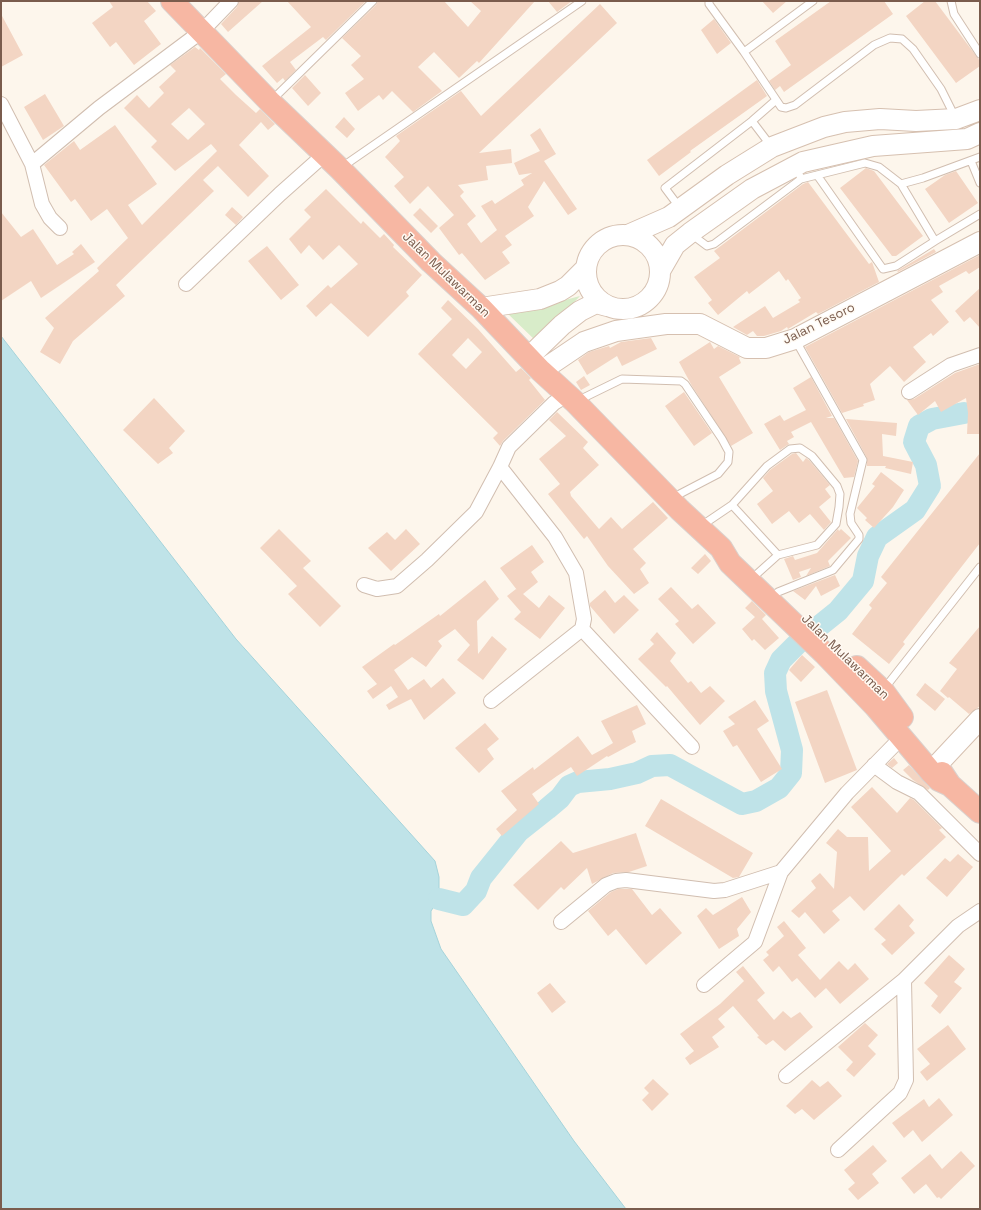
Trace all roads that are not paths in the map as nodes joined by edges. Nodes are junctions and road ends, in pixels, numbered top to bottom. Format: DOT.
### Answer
graph roads {
  1 [pos="172,1"];
  2 [pos="231,1"];
  3 [pos="373,1"];
  4 [pos="582,1"];
  5 [pos="709,1"];
  6 [pos="813,1"];
  7 [pos="946,1"];
  8 [pos="951,1"];
  9 [pos="954,14"];
  10 [pos="202,31"];
  11 [pos="744,52"];
  12 [pos="980,54"];
  13 [pos="776,100"];
  14 [pos="270,102"];
  15 [pos="1,104"];
  16 [pos="980,110"];
  17 [pos="956,119"];
  18 [pos="752,121"];
  19 [pos="980,133"];
  20 [pos="772,147"];
  21 [pos="980,157"];
  22 [pos="971,160"];
  23 [pos="333,161"];
  24 [pos="32,164"];
  25 [pos="798,173"];
  26 [pos="817,175"];
  27 [pos="980,183"];
  28 [pos="901,184"];
  29 [pos="680,208"];
  30 [pos="980,214"];
  31 [pos="60,228"];
  32 [pos="628,235"];
  33 [pos="935,241"];
  34 [pos="980,242"];
  35 [pos="586,268"];
  36 [pos="660,271"];
  37 [pos="186,284"];
  38 [pos="607,306"];
  39 [pos="481,308"];
  40 [pos="795,339"];
  41 [pos="980,355"];
  42 [pos="535,364"];
  43 [pos="909,392"];
  44 [pos="571,398"];
  45 [pos="500,468"];
  46 [pos="670,499"];
  47 [pos="732,505"];
  48 [pos="700,527"];
  49 [pos="721,548"];
  50 [pos="778,555"];
  51 [pos="980,567"];
  52 [pos="758,574"];
  53 [pos="364,584"];
  54 [pos="778,592"];
  55 [pos="797,618"];
  56 [pos="582,629"];
  57 [pos="828,648"];
  58 [pos="883,691"];
  59 [pos="491,701"];
  60 [pos="980,719"];
  61 [pos="902,737"];
  62 [pos="692,747"];
  63 [pos="874,765"];
  64 [pos="937,765"];
  65 [pos="950,784"];
  66 [pos="980,812"];
  67 [pos="980,854"];
  68 [pos="781,872"];
  69 [pos="980,911"];
  70 [pos="561,922"];
  71 [pos="904,980"];
  72 [pos="704,985"];
  73 [pos="786,1076"];
  74 [pos="838,1150"];
  1 -- 10 [label="highway, Jalan Mulawarman"];
  2 -- 10 [label="street"];
  3 -- 14 [label="lane"];
  4 -- 23 [label="lane"];
  5 -- 11 [label="lane"];
  6 -- 11 [label="lane"];
  7 -- 9 [label="lane"];
  8 -- 9 [label="lane"];
  9 -- 12 [label="lane"];
  10 -- 14 [label="highway, Jalan Mulawarman"];
  10 -- 24 [label="street"];
  11 -- 13 [label="lane"];
  13 -- 17 [label="lane"];
  13 -- 18 [label="lane"];
  14 -- 23 [label="highway, Jalan Mulawarman"];
  15 -- 24 [label="street"];
  16 -- 17 [label="street"];
  17 -- 20 [label="street"];
  18 -- 20 [label="lane"];
  18 -- 29 [label="lane"];
  19 -- 25 [label="street"];
  20 -- 29 [label="street"];
  21 -- 22 [label="lane"];
  22 -- 27 [label="lane"];
  22 -- 28 [label="lane"];
  23 -- 37 [label="street"];
  23 -- 39 [label="highway, Jalan Mulawarman"];
  24 -- 31 [label="street"];
  25 -- 26 [label="lane"];
  25 -- 36 [label="street"];
  26 -- 28 [label="lane"];
  26 -- 33 [label="lane"];
  28 -- 33 [label="lane"];
  29 -- 32 [label="street"];
  30 -- 33 [label="lane"];
  32 -- 35 [label="street"];
  32 -- 36 [label="street"];
  34 -- 40 [label="street, Jalan Tesoro"];
  35 -- 38 [label="street"];
  35 -- 39 [label="street"];
  36 -- 38 [label="street"];
  38 -- 42 [label="street"];
  39 -- 42 [label="highway, Jalan Mulawarman"];
  40 -- 42 [label="street, Jalan Tesoro"];
  40 -- 54 [label="lane"];
  41 -- 43 [label="street"];
  42 -- 44 [label="highway, Jalan Mulawarman"];
  44 -- 45 [label="street"];
  44 -- 46 [label="highway, Jalan Mulawarman"];
  44 -- 46 [label="lane"];
  45 -- 53 [label="street"];
  45 -- 56 [label="street"];
  46 -- 48 [label="highway, Jalan Mulawarman"];
  47 -- 48 [label="lane"];
  47 -- 50 [label="lane"];
  47 -- 50 [label="lane"];
  48 -- 49 [label="highway, Jalan Mulawarman"];
  49 -- 52 [label="highway, Jalan Mulawarman"];
  49 -- 55 [label="highway, Jalan Mulawarman"];
  50 -- 52 [label="lane"];
  51 -- 58 [label="lane"];
  52 -- 54 [label="highway, Jalan Mulawarman"];
  54 -- 55 [label="highway, Jalan Mulawarman"];
  55 -- 57 [label="highway, Jalan Mulawarman"];
  56 -- 59 [label="street"];
  56 -- 62 [label="street"];
  57 -- 58 [label="highway, Jalan Mulawarman"];
  57 -- 61 [label="highway, Jalan Mulawarman"];
  58 -- 64 [label="highway, Jalan Mulawarman"];
  60 -- 64 [label="street"];
  61 -- 63 [label="street"];
  61 -- 65 [label="highway, Jalan Mulawarman"];
  63 -- 67 [label="street"];
  63 -- 68 [label="street"];
  64 -- 65 [label="highway, Jalan Mulawarman"];
  65 -- 66 [label="highway, Jalan Mulawarman"];
  68 -- 70 [label="street"];
  68 -- 72 [label="street"];
  69 -- 71 [label="street"];
  71 -- 73 [label="street"];
  71 -- 74 [label="street"];
}
